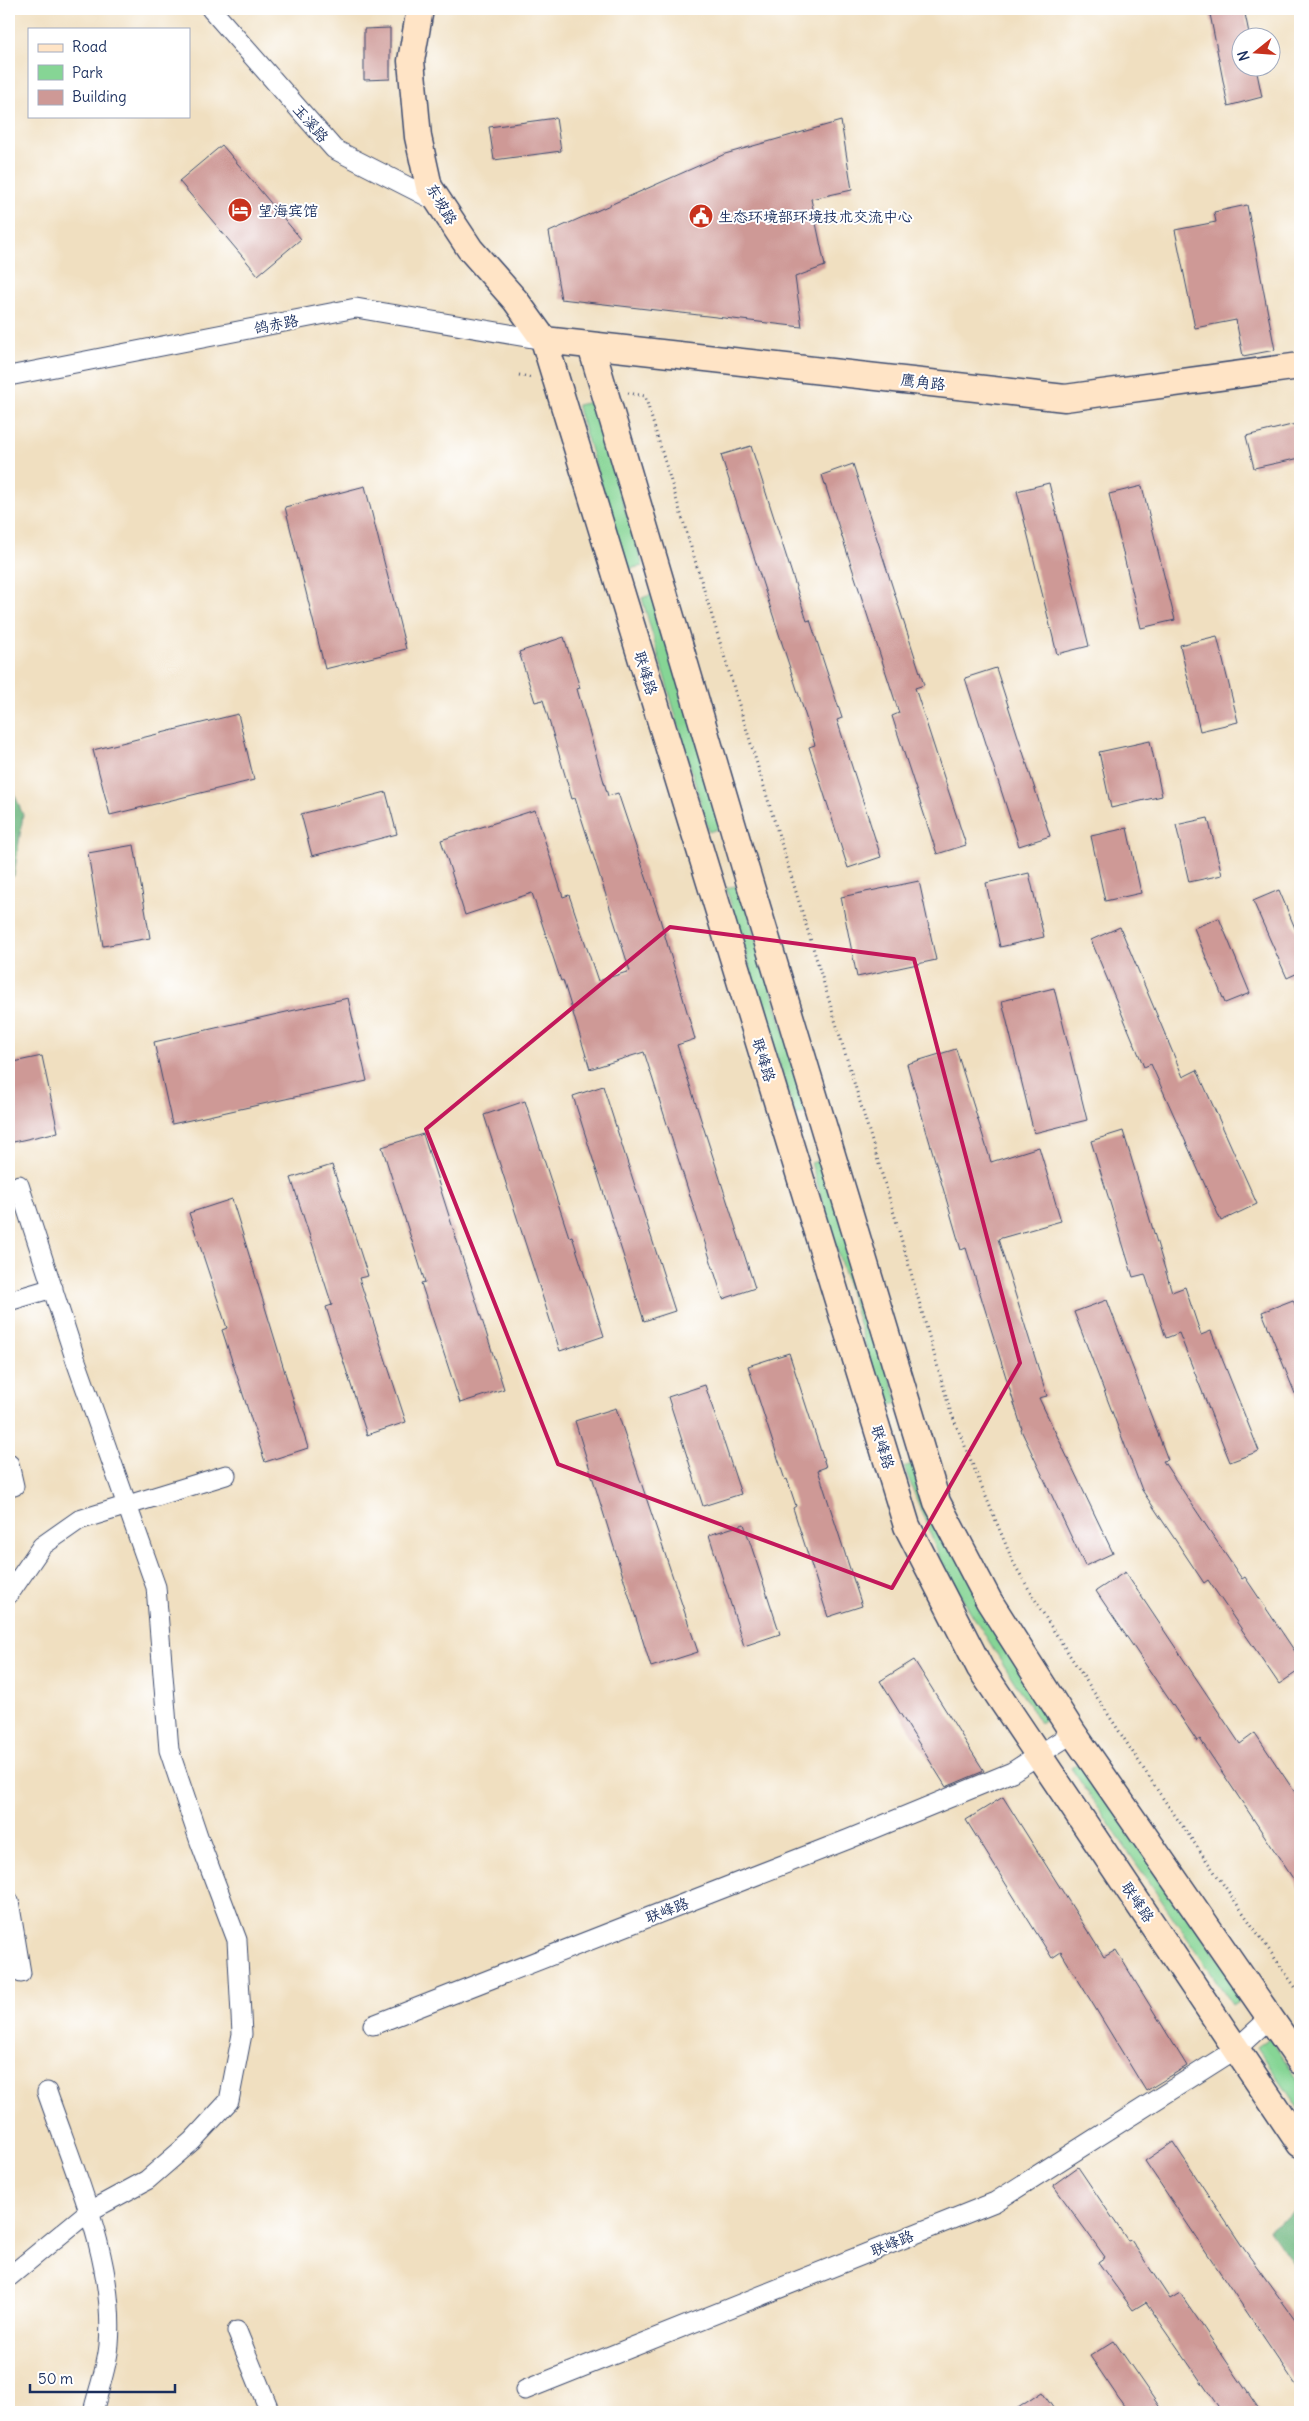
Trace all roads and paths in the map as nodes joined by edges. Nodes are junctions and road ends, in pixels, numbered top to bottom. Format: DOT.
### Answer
graph roads {
  1 [pos="211,9"];
  2 [pos="420,9"];
  3 [pos="439,202"];
  4 [pos="544,340"];
  5 [pos="591,346"];
  6 [pos="1300,366"];
  7 [pos="520,375"];
  8 [pos="9,376"];
  9 [pos="557,382"];
  10 [pos="604,388"];
  11 [pos="18,1185"];
  12 [pos="53,1288"];
  13 [pos="9,1301"];
  14 [pos="9,1464"];
  15 [pos="226,1475"];
  16 [pos="14,1486"];
  17 [pos="129,1505"];
  18 [pos="9,1594"];
  19 [pos="1072,1733"];
  20 [pos="1040,1755"];
  21 [pos="9,1901"];
  22 [pos="21,1974"];
  23 [pos="1300,1994"];
  24 [pos="1271,2017"];
  25 [pos="373,2025"];
  26 [pos="1236,2049"];
  27 [pos="1300,2061"];
  28 [pos="46,2092"];
  29 [pos="1300,2144"];
  30 [pos="88,2212"];
  31 [pos="9,2277"];
  32 [pos="237,2330"];
  33 [pos="525,2390"];
  34 [pos="93,2412"];
  35 [pos="270,2412"];
  1 -- 3 [label="street, 玉溪路"];
  2 -- 3 [label="main road, 东坡路"];
  3 -- 4 [label="main road, 东坡路"];
  4 -- 5 [label="main road, 鹰角路"];
  4 -- 8 [label="street, 鸽赤路"];
  4 -- 9 [label="main road, 联峰路"];
  5 -- 6 [label="main road, 鹰角路"];
  5 -- 10 [label="main road"];
  7 -- 9 [label="path"];
  9 -- 20 [label="main road, 联峰路"];
  10 -- 19 [label="main road"];
  10 -- 23 [label="path"];
  11 -- 12 [label="street"];
  12 -- 13 [label="street"];
  12 -- 17 [label="street"];
  14 -- 16 [label="street"];
  15 -- 17 [label="street"];
  17 -- 18 [label="street"];
  17 -- 30 [label="street"];
  19 -- 20 [label="street, 联峰路"];
  19 -- 24 [label="main road"];
  20 -- 25 [label="street, 联峰路"];
  20 -- 26 [label="main road, 联峰路"];
  21 -- 22 [label="street"];
  24 -- 26 [label="street, 联峰路"];
  24 -- 27 [label="main road"];
  26 -- 29 [label="main road, 联峰路"];
  26 -- 33 [label="street, 联峰路"];
  28 -- 30 [label="street"];
  30 -- 31 [label="street"];
  30 -- 34 [label="street"];
  32 -- 35 [label="street"];
}
